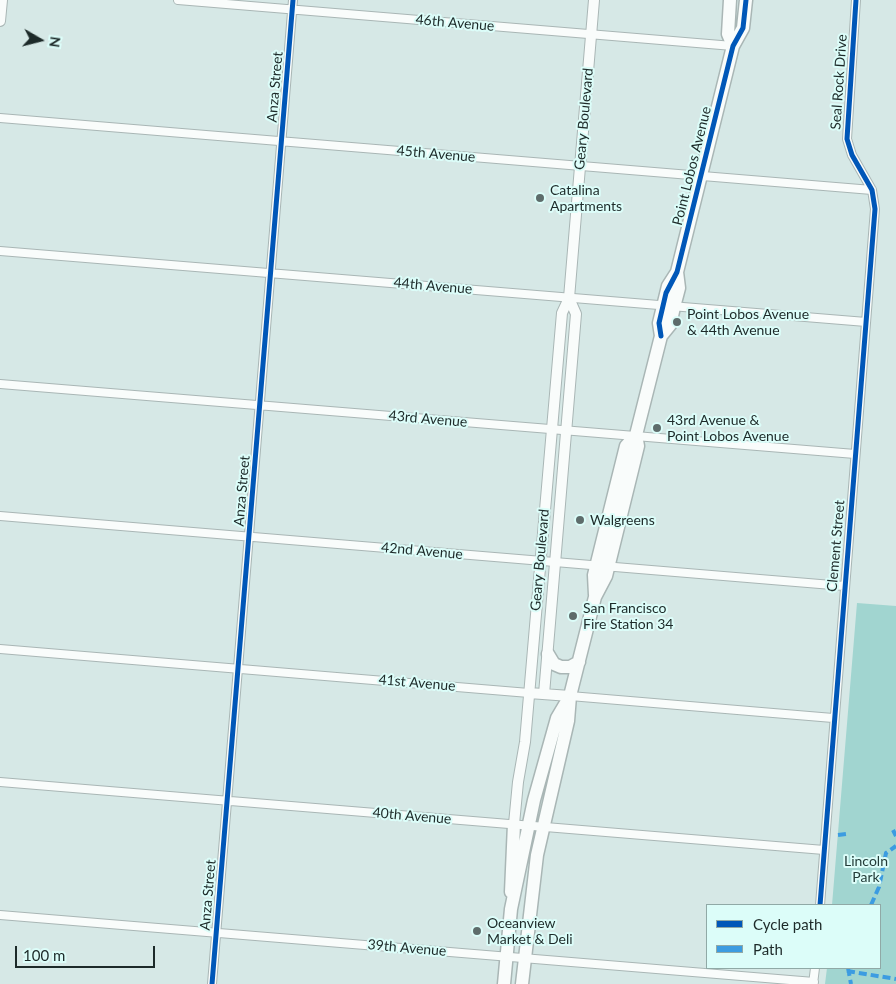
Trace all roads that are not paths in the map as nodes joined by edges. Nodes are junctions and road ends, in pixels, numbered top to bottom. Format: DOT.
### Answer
graph roads {
  1 [pos="2,0"];
  2 [pos="178,0"];
  3 [pos="293,0"];
  4 [pos="594,0"];
  5 [pos="730,0"];
  6 [pos="746,0"];
  7 [pos="856,0"];
  8 [pos="292,9"];
  9 [pos="0,20"];
  10 [pos="591,34"];
  11 [pos="733,46"];
  12 [pos="0,118"];
  13 [pos="282,141"];
  14 [pos="580,166"];
  15 [pos="702,176"];
  16 [pos="872,190"];
  17 [pos="0,251"];
  18 [pos="271,273"];
  19 [pos="569,298"];
  20 [pos="669,306"];
  21 [pos="866,322"];
  22 [pos="0,384"];
  23 [pos="260,405"];
  24 [pos="551,429"];
  25 [pos="566,430"];
  26 [pos="636,435"];
  27 [pos="855,454"];
  28 [pos="0,516"];
  29 [pos="249,537"];
  30 [pos="540,561"];
  31 [pos="556,562"];
  32 [pos="602,566"];
  33 [pos="844,586"];
  34 [pos="0,649"];
  35 [pos="548,654"];
  36 [pos="578,662"];
  37 [pos="238,669"];
  38 [pos="529,693"];
  39 [pos="544,694"];
  40 [pos="570,696"];
  41 [pos="834,718"];
  42 [pos="0,782"];
  43 [pos="227,800"];
  44 [pos="514,824"];
  45 [pos="528,825"];
  46 [pos="542,826"];
  47 [pos="824,850"];
  48 [pos="820,904"];
  49 [pos="511,909"];
  50 [pos="0,915"];
  51 [pos="216,932"];
  52 [pos="506,956"];
  53 [pos="524,958"];
  54 [pos="815,969"];
  55 [pos="814,983"];
  56 [pos="212,984"];
  57 [pos="504,984"];
  58 [pos="522,984"];
  1 -- 9 [label="street"];
  2 -- 8 [label="street, 46th Avenue"];
  3 -- 8 [label="street, Anza Street"];
  4 -- 10 [label="street, Geary Boulevard"];
  5 -- 11 [label="main road, Point Lobos Avenue"];
  6 -- 11 [label="main road, Point Lobos Avenue"];
  7 -- 16 [label="street, Seal Rock Drive"];
  8 -- 10 [label="street, 46th Avenue"];
  8 -- 13 [label="street, Anza Street"];
  10 -- 11 [label="street, 46th Avenue"];
  10 -- 14 [label="street, Geary Boulevard"];
  11 -- 15 [label="main road, Point Lobos Avenue"];
  12 -- 13 [label="street, 45th Avenue"];
  13 -- 14 [label="street, 45th Avenue"];
  13 -- 18 [label="street, Anza Street"];
  14 -- 15 [label="street, 45th Avenue"];
  14 -- 19 [label="street, Geary Boulevard"];
  15 -- 16 [label="street, 45th Avenue"];
  15 -- 20 [label="main road, Point Lobos Avenue"];
  16 -- 21 [label="street, Clement Street"];
  17 -- 18 [label="street, 44th Avenue"];
  18 -- 19 [label="street, 44th Avenue"];
  18 -- 23 [label="street, Anza Street"];
  19 -- 20 [label="street, 44th Avenue"];
  19 -- 24 [label="street, Geary Boulevard"];
  19 -- 25 [label="street, Geary Boulevard"];
  20 -- 21 [label="street, 44th Avenue"];
  20 -- 26 [label="main road, Point Lobos Avenue"];
  21 -- 27 [label="street, Clement Street"];
  22 -- 23 [label="street, 43rd Avenue"];
  23 -- 24 [label="street, 43rd Avenue"];
  23 -- 29 [label="street, Anza Street"];
  24 -- 25 [label="street, 43rd Avenue"];
  24 -- 30 [label="street, Geary Boulevard"];
  25 -- 26 [label="street, 43rd Avenue"];
  25 -- 31 [label="street, Geary Boulevard"];
  26 -- 27 [label="street, 43rd Avenue"];
  26 -- 32 [label="main road, Point Lobos Avenue"];
  27 -- 33 [label="street, Clement Street"];
  28 -- 29 [label="street, 42nd Avenue"];
  29 -- 30 [label="street, 42nd Avenue"];
  29 -- 37 [label="street, Anza Street"];
  30 -- 31 [label="street, 42nd Avenue"];
  30 -- 38 [label="street, Geary Boulevard"];
  31 -- 32 [label="street, 42nd Avenue"];
  31 -- 35 [label="street, Geary Boulevard"];
  32 -- 33 [label="street, 42nd Avenue"];
  32 -- 36 [label="main road"];
  33 -- 41 [label="street, Clement Street"];
  34 -- 37 [label="street, 41st Avenue"];
  35 -- 36 [label="main road"];
  35 -- 39 [label="street, Geary Boulevard"];
  36 -- 40 [label="main road"];
  37 -- 38 [label="street, 41st Avenue"];
  37 -- 43 [label="street, Anza Street"];
  38 -- 39 [label="street, 41st Avenue"];
  38 -- 44 [label="street, Geary Boulevard"];
  39 -- 40 [label="street, 41st Avenue"];
  40 -- 41 [label="street, 41st Avenue"];
  40 -- 45 [label="main road"];
  40 -- 46 [label="main road"];
  41 -- 47 [label="street, Clement Street"];
  42 -- 43 [label="street, 40th Avenue"];
  43 -- 44 [label="street, 40th Avenue"];
  43 -- 51 [label="street, Anza Street"];
  44 -- 45 [label="street, 40th Avenue"];
  44 -- 49 [label="main road"];
  45 -- 46 [label="street, 40th Avenue"];
  45 -- 49 [label="main road"];
  46 -- 47 [label="street, 40th Avenue"];
  46 -- 53 [label="main road"];
  47 -- 48 [label="street, Clement Street"];
  49 -- 52 [label="main road"];
  50 -- 51 [label="street, 39th Avenue"];
  51 -- 52 [label="street, 39th Avenue"];
  51 -- 56 [label="street, Anza Street"];
  52 -- 53 [label="street, 39th Avenue"];
  52 -- 57 [label="main road"];
  53 -- 55 [label="street, 39th Avenue"];
  53 -- 58 [label="main road"];
  54 -- 55 [label="street"];
}
